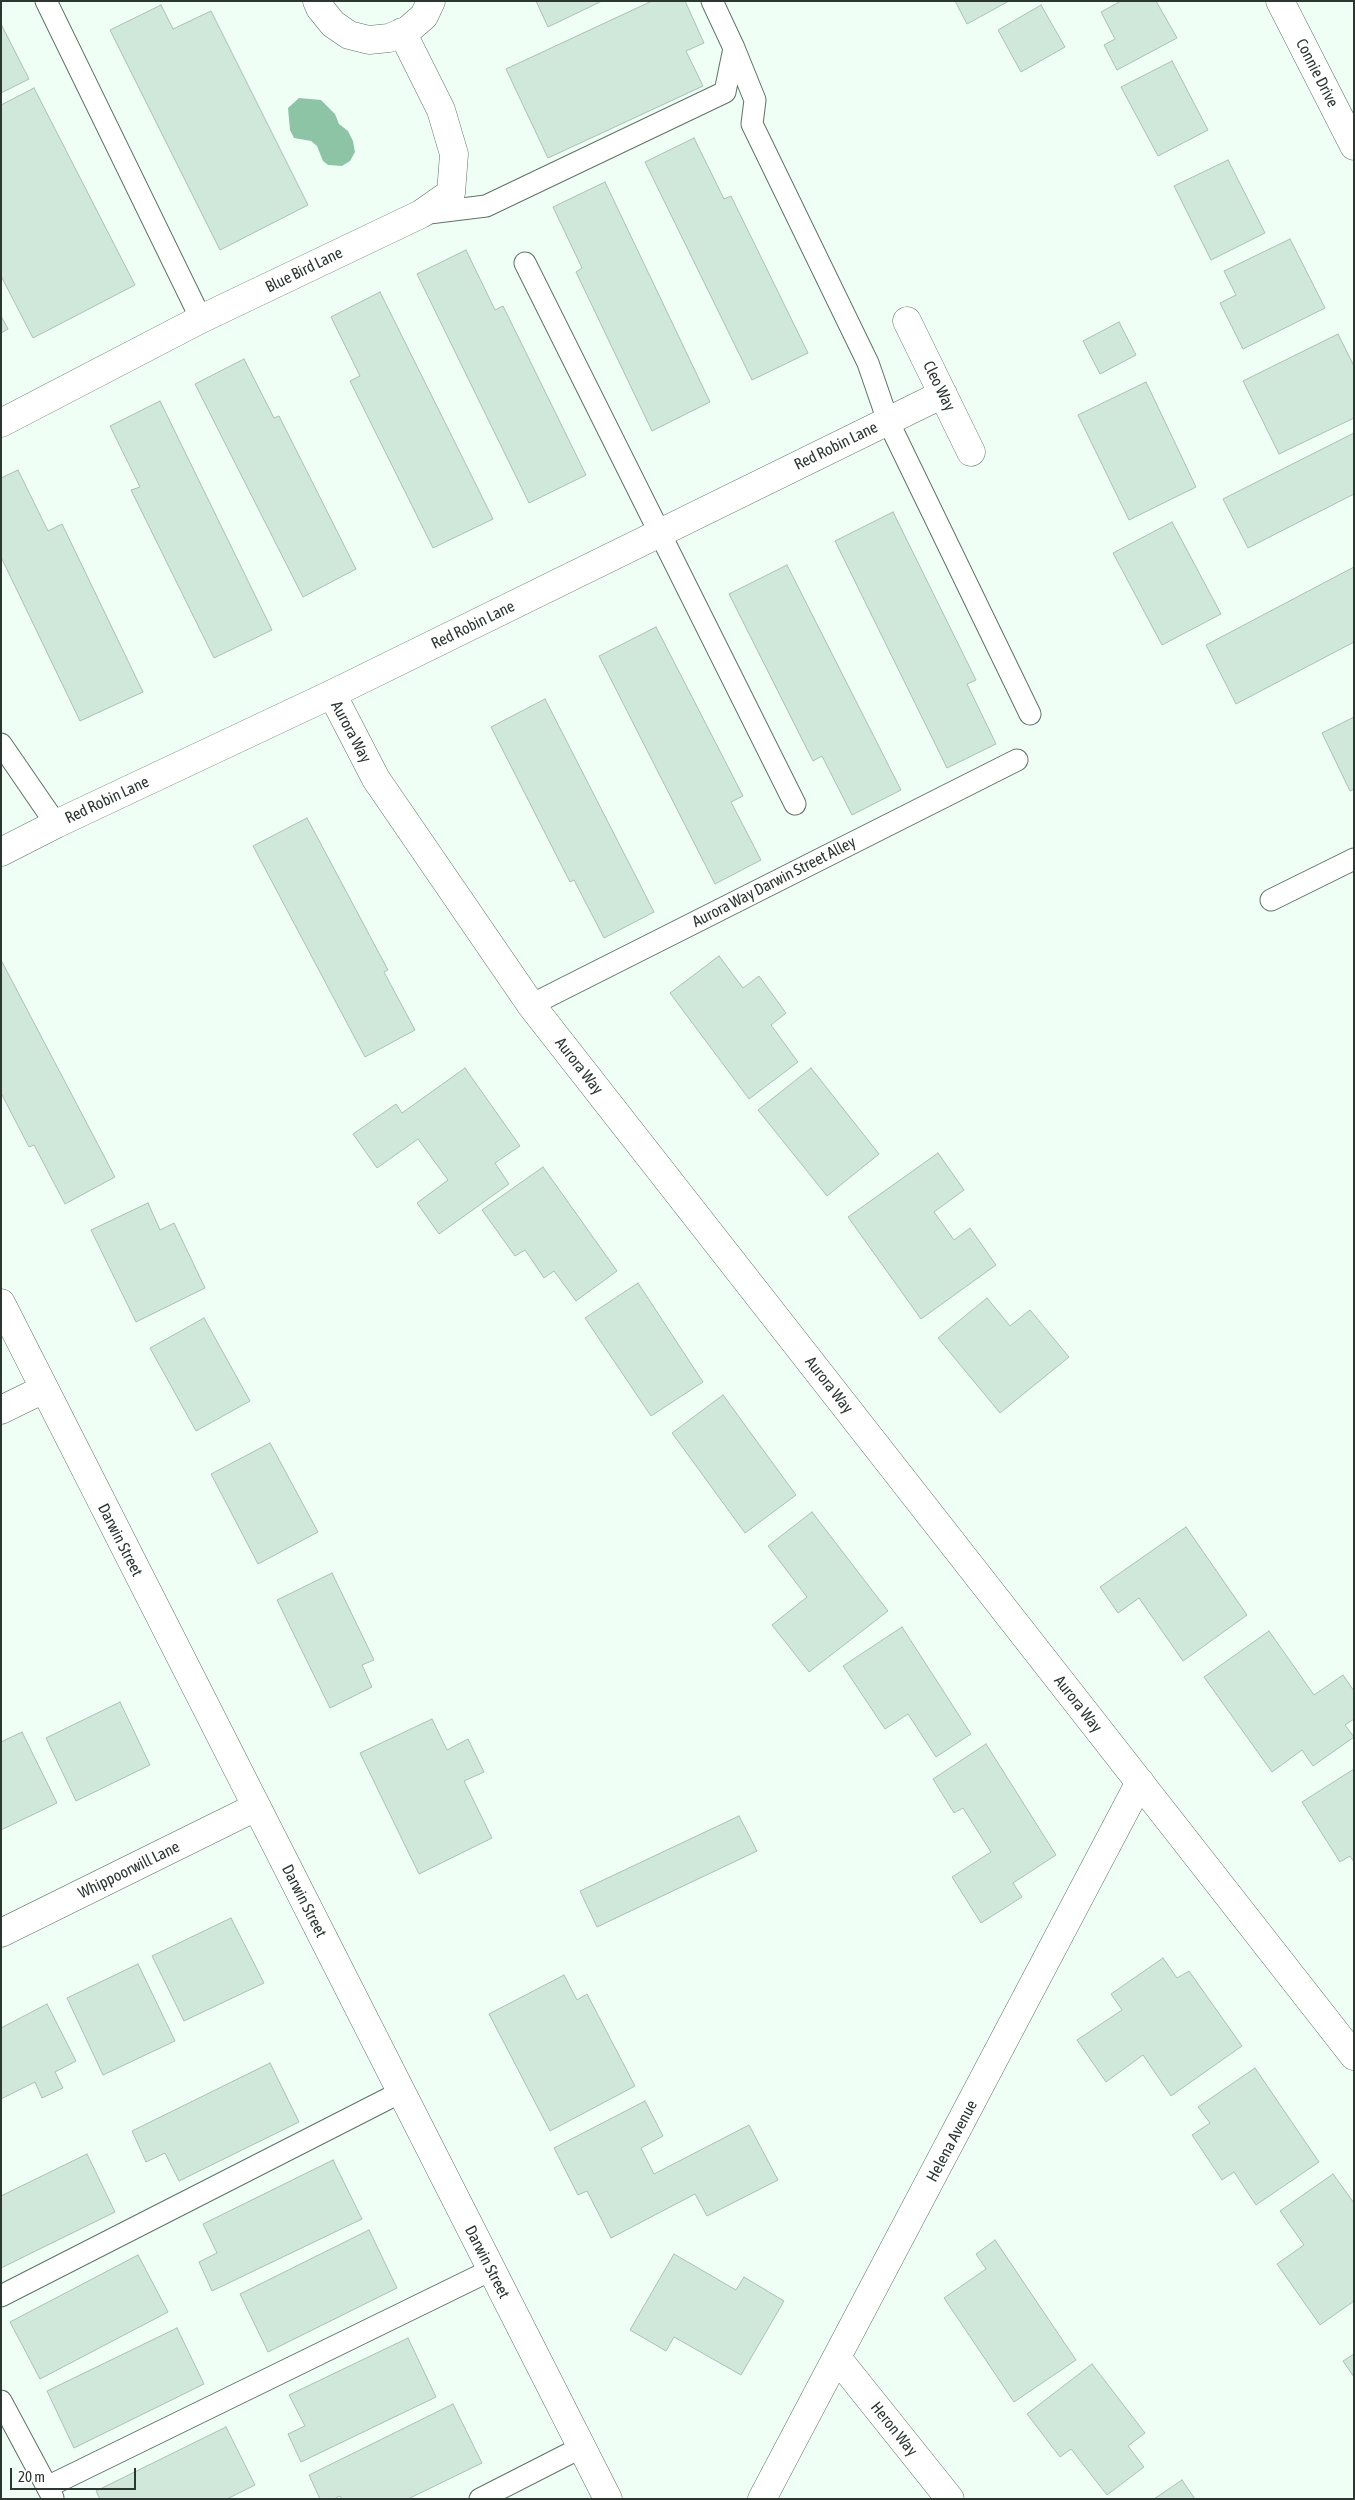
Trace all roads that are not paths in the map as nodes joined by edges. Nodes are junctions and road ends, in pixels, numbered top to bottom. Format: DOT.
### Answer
graph roads {
  1 [pos="46,1"];
  2 [pos="317,1"];
  3 [pos="432,1"];
  4 [pos="712,1"];
  5 [pos="1280,1"];
  6 [pos="402,32"];
  7 [pos="734,48"];
  8 [pos="1354,146"];
  9 [pos="421,214"];
  10 [pos="525,263"];
  11 [pos="201,319"];
  12 [pos="907,321"];
  13 [pos="943,394"];
  14 [pos="888,421"];
  15 [pos="1,423"];
  16 [pos="971,452"];
  17 [pos="660,532"];
  18 [pos="332,694"];
  19 [pos="1030,714"];
  20 [pos="1,744"];
  21 [pos="1017,760"];
  22 [pos="795,804"];
  23 [pos="56,824"];
  24 [pos="1,852"];
  25 [pos="1354,859"];
  26 [pos="1271,900"];
  27 [pos="531,1005"];
  28 [pos="1,1303"];
  29 [pos="44,1389"];
  30 [pos="1,1410"];
  31 [pos="1140,1782"];
  32 [pos="256,1807"];
  33 [pos="1,1933"];
  34 [pos="1354,2056"];
  35 [pos="401,2092"];
  36 [pos="491,2270"];
  37 [pos="1,2296"];
  38 [pos="838,2359"];
  39 [pos="1,2402"];
  40 [pos="582,2447"];
  41 [pos="50,2493"];
  42 [pos="480,2499"];
  43 [pos="608,2499"];
  44 [pos="762,2499"];
  45 [pos="950,2499"];
  1 -- 11 [label="lane"];
  2 -- 6 [label="street"];
  3 -- 6 [label="street"];
  4 -- 7 [label="lane"];
  5 -- 8 [label="street, Connie Drive"];
  6 -- 9 [label="street, Blue Bird Lane"];
  7 -- 9 [label="lane"];
  7 -- 14 [label="lane"];
  9 -- 11 [label="street, Blue Bird Lane"];
  10 -- 17 [label="lane"];
  11 -- 15 [label="street, Blue Bird Lane"];
  12 -- 13 [label="street, Cleo Way"];
  13 -- 14 [label="street, Red Robin Lane"];
  13 -- 16 [label="street, Cleo Way"];
  14 -- 17 [label="street, Red Robin Lane"];
  14 -- 19 [label="lane"];
  17 -- 18 [label="street, Red Robin Lane"];
  17 -- 22 [label="lane"];
  18 -- 23 [label="street, Red Robin Lane"];
  18 -- 27 [label="street, Aurora Way"];
  20 -- 23 [label="lane"];
  21 -- 27 [label="lane, Aurora Way Darwin Street Alley"];
  23 -- 24 [label="street, Red Robin Lane"];
  25 -- 26 [label="lane"];
  27 -- 31 [label="street, Aurora Way"];
  28 -- 29 [label="street, Darwin Street"];
  29 -- 30 [label="street"];
  29 -- 32 [label="street, Darwin Street"];
  31 -- 34 [label="street, Aurora Way"];
  31 -- 38 [label="street, Helena Avenue"];
  32 -- 33 [label="street, Whippoorwill Lane"];
  32 -- 35 [label="street, Darwin Street"];
  35 -- 36 [label="street, Darwin Street"];
  35 -- 37 [label="lane"];
  36 -- 40 [label="street, Darwin Street"];
  36 -- 41 [label="lane"];
  38 -- 44 [label="street, Helena Avenue"];
  38 -- 45 [label="street, Heron Way"];
  39 -- 41 [label="lane"];
  40 -- 42 [label="lane"];
  40 -- 43 [label="street, Darwin Street"];
}
